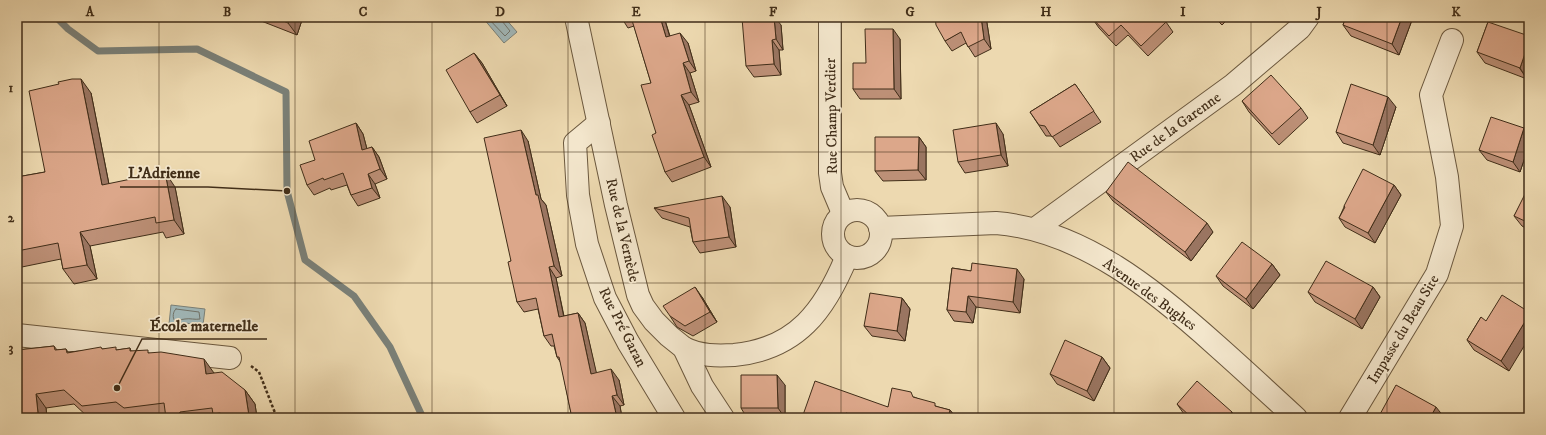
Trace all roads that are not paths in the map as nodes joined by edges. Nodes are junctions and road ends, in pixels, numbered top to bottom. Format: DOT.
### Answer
graph roads {
  1 [pos="576,17"];
  2 [pos="830,17"];
  3 [pos="1308,17"];
  4 [pos="1452,40"];
  5 [pos="600,123"];
  6 [pos="843,213"];
  7 [pos="880,228"];
  8 [pos="1035,229"];
  9 [pos="847,256"];
  10 [pos="17,335"];
  11 [pos="684,348"];
  12 [pos="230,358"];
  13 [pos="674,418"];
  14 [pos="723,418"];
  15 [pos="1296,418"];
  16 [pos="1350,418"];
  1 -- 5 [label="street, Rue de la Vernède"];
  2 -- 6 [label="street, Rue Champ Verdier"];
  3 -- 8 [label="street, Rue de la Garenne"];
  4 -- 16 [label="street, Impasse du Beau Site"];
  5 -- 11 [label="street, Rue de la Vernède"];
  5 -- 13 [label="street, Rue Pré Garan"];
  6 -- 7 [label="street"];
  6 -- 9 [label="street"];
  7 -- 8 [label="street, Avenue des Bughes"];
  7 -- 9 [label="street"];
  8 -- 15 [label="street, Avenue des Bughes"];
  9 -- 11 [label="street"];
  10 -- 12 [label="street"];
  11 -- 14 [label="street, Rue de la Vernède"];
}
